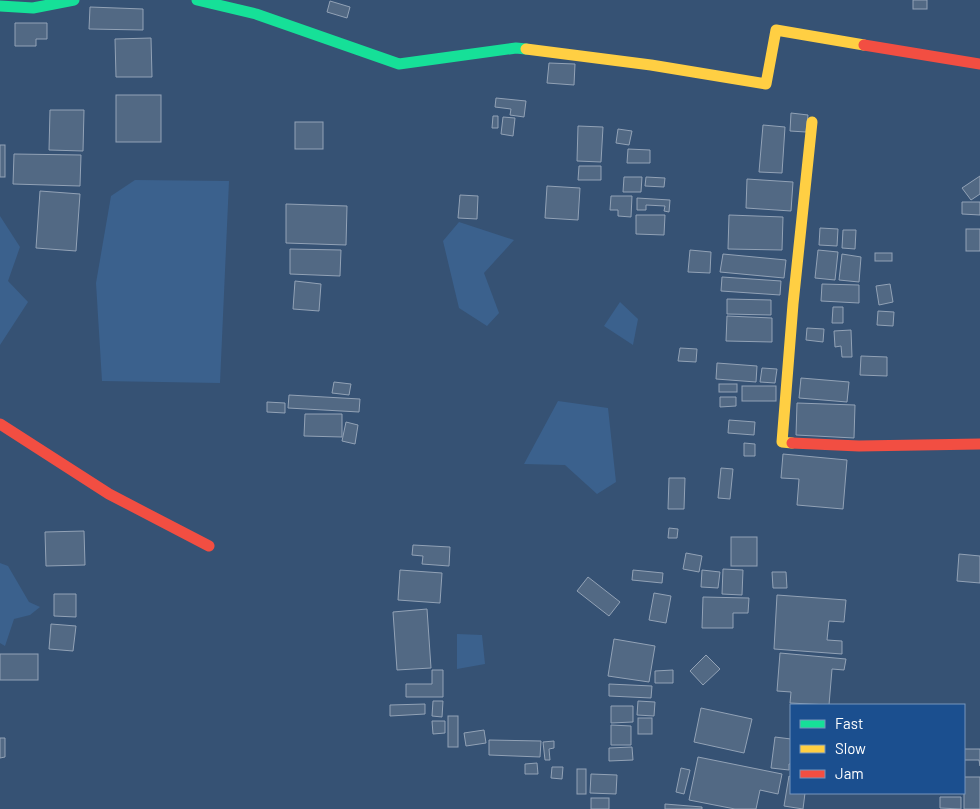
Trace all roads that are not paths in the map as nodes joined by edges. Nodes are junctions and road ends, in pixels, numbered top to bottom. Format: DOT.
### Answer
graph roads {
  1 [pos="74,0"];
  2 [pos="196,0"];
  3 [pos="0,6"];
  4 [pos="980,64"];
  5 [pos="812,122"];
  6 [pos="0,424"];
  7 [pos="980,444"];
  8 [pos="209,546"];
  1 -- 3 [label="street"];
  2 -- 4 [label="street"];
  5 -- 7 [label="street"];
  6 -- 8 [label="street"];
}
